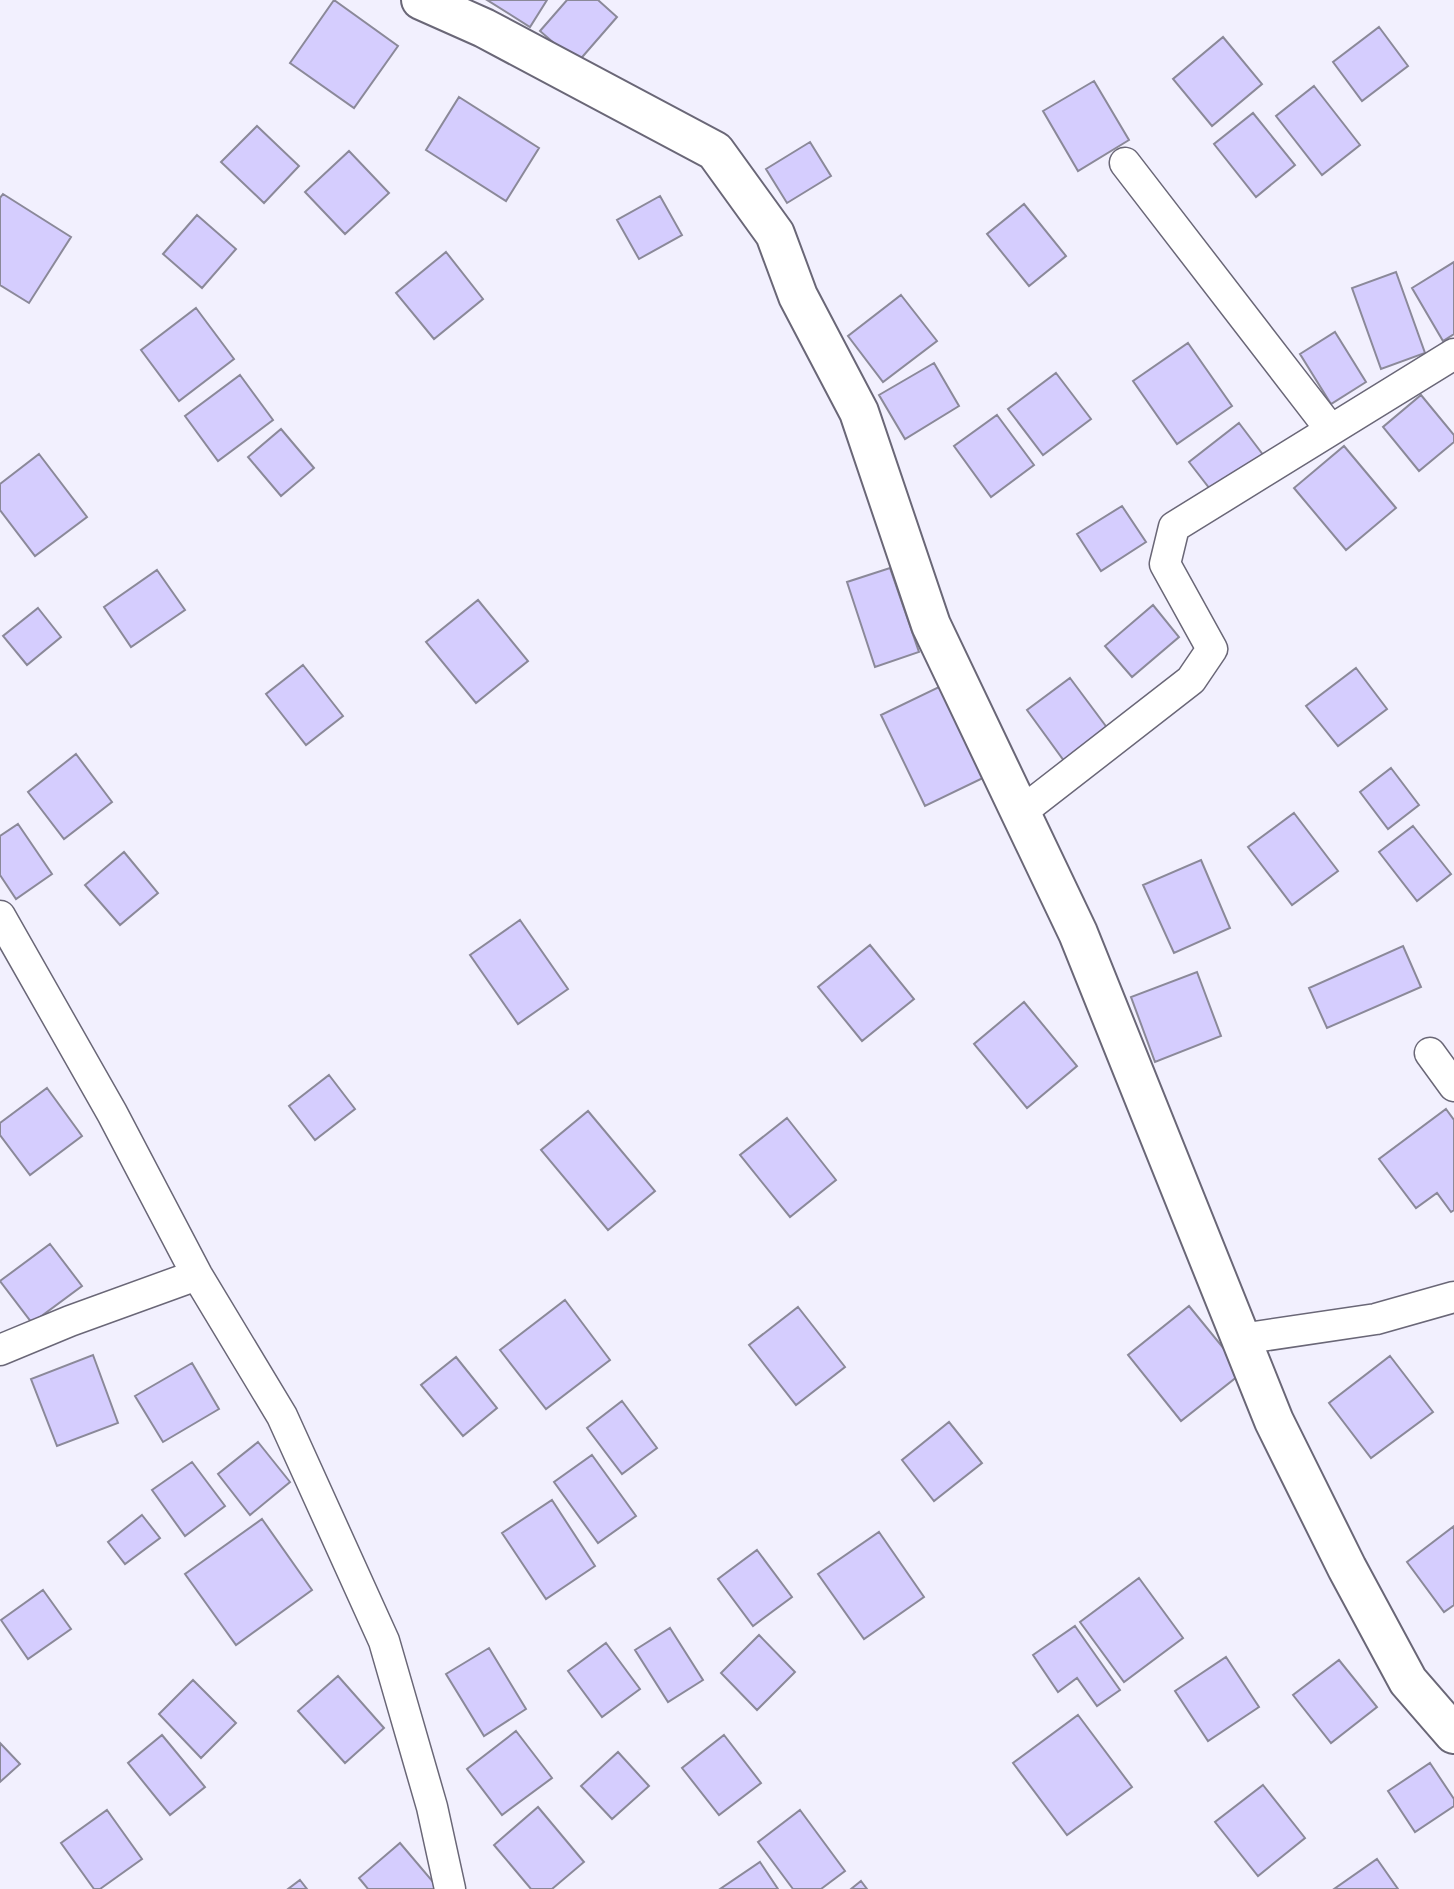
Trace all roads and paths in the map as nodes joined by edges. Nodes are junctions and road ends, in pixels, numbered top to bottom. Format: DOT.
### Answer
graph roads {
  1 [pos="421,0"];
  2 [pos="1125,163"];
  3 [pos="1454,354"];
  4 [pos="1331,430"];
  5 [pos="1020,813"];
  6 [pos="0,916"];
  7 [pos="1430,1054"];
  8 [pos="1454,1086"];
  9 [pos="197,1275"];
  10 [pos="1454,1297"];
  11 [pos="1241,1339"];
  12 [pos="0,1350"];
  13 [pos="1454,1734"];
  14 [pos="450,1889"];
  1 -- 5 [label="main road"];
  2 -- 4 [label="street"];
  3 -- 4 [label="street"];
  4 -- 5 [label="street"];
  5 -- 11 [label="main road"];
  6 -- 9 [label="street"];
  7 -- 8 [label="street"];
  9 -- 12 [label="street"];
  9 -- 14 [label="street"];
  10 -- 11 [label="street"];
  11 -- 13 [label="main road"];
}
